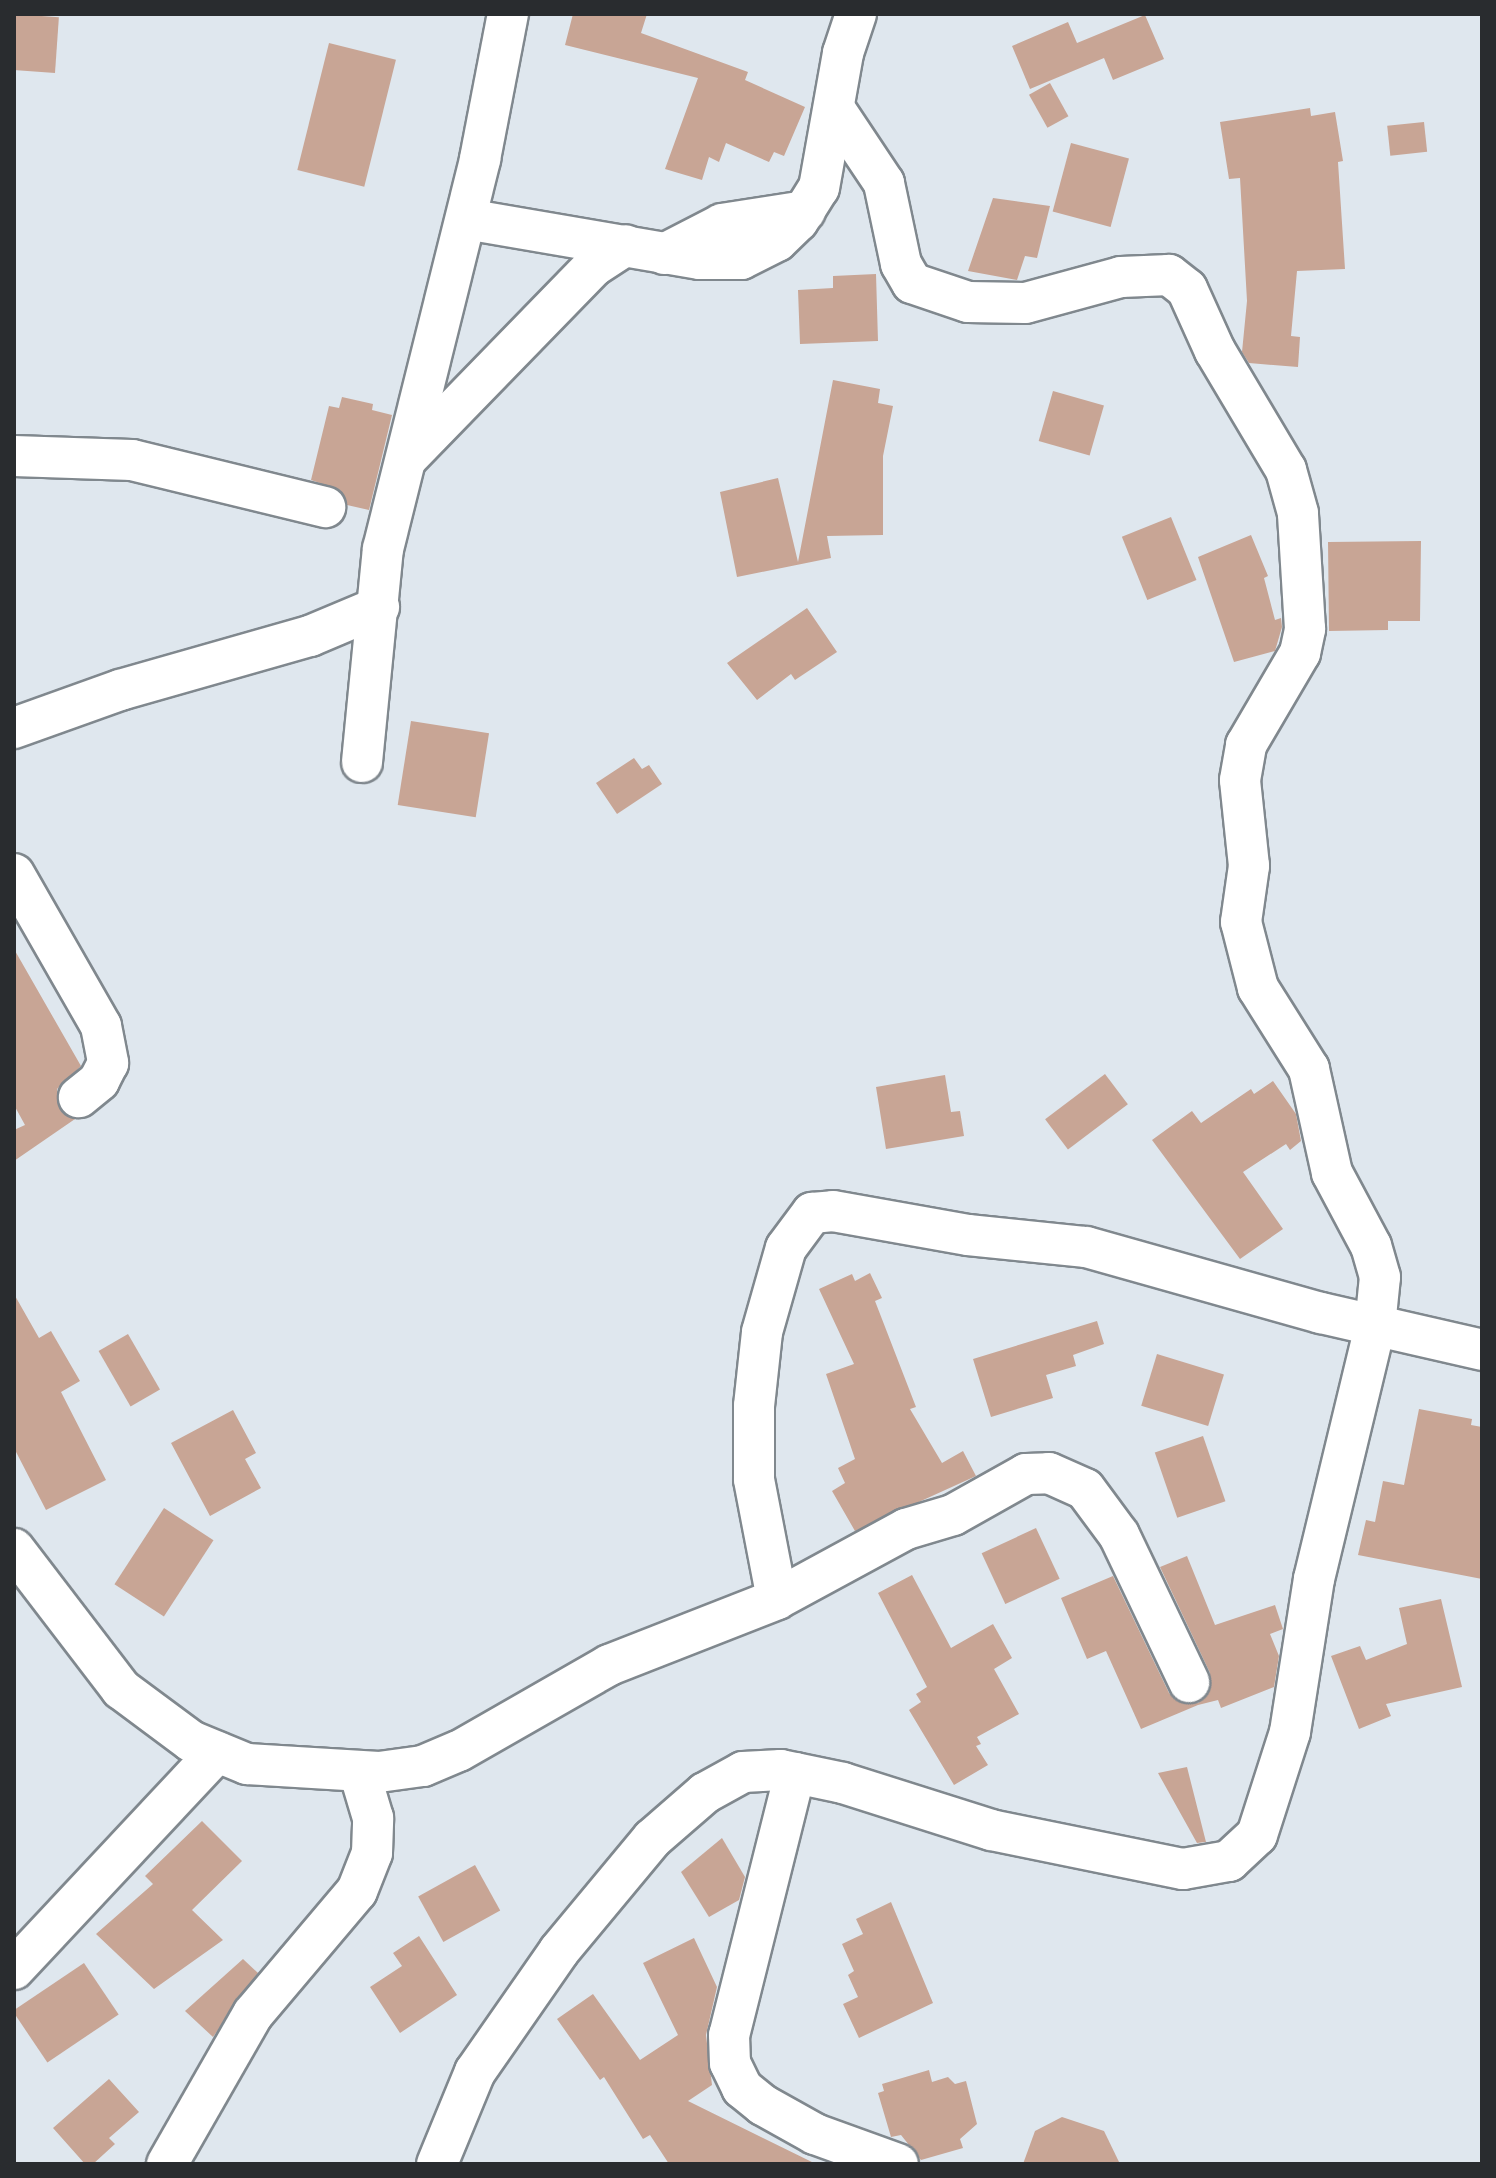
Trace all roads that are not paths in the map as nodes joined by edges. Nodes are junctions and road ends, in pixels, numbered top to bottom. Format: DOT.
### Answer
graph roads {
  1 [pos="508,14"];
  2 [pos="856,14"];
  3 [pos="834,108"];
  4 [pos="466,219"];
  5 [pos="645,250"];
  6 [pos="14,456"];
  7 [pos="407,458"];
  8 [pos="325,507"];
  9 [pos="379,607"];
  10 [pos="14,728"];
  11 [pos="362,762"];
  12 [pos="14,874"];
  13 [pos="79,1097"];
  14 [pos="1375,1326"];
  15 [pos="1482,1350"];
  16 [pos="14,1549"];
  17 [pos="777,1599"];
  18 [pos="1189,1682"];
  19 [pos="217,1752"];
  20 [pos="359,1771"];
  21 [pos="795,1773"];
  22 [pos="14,1969"];
  23 [pos="167,2164"];
  24 [pos="437,2164"];
  25 [pos="898,2164"];
  1 -- 4 [label="street"];
  2 -- 3 [label="street"];
  3 -- 5 [label="street"];
  3 -- 14 [label="street"];
  4 -- 5 [label="street"];
  4 -- 7 [label="street"];
  5 -- 7 [label="street"];
  6 -- 8 [label="street"];
  7 -- 9 [label="street"];
  9 -- 10 [label="street"];
  9 -- 11 [label="street"];
  12 -- 13 [label="street"];
  14 -- 15 [label="street"];
  14 -- 17 [label="street"];
  14 -- 21 [label="street"];
  16 -- 19 [label="street"];
  17 -- 18 [label="street"];
  17 -- 20 [label="street"];
  19 -- 20 [label="street"];
  19 -- 22 [label="street"];
  20 -- 23 [label="street"];
  21 -- 24 [label="street"];
  21 -- 25 [label="street"];
}
